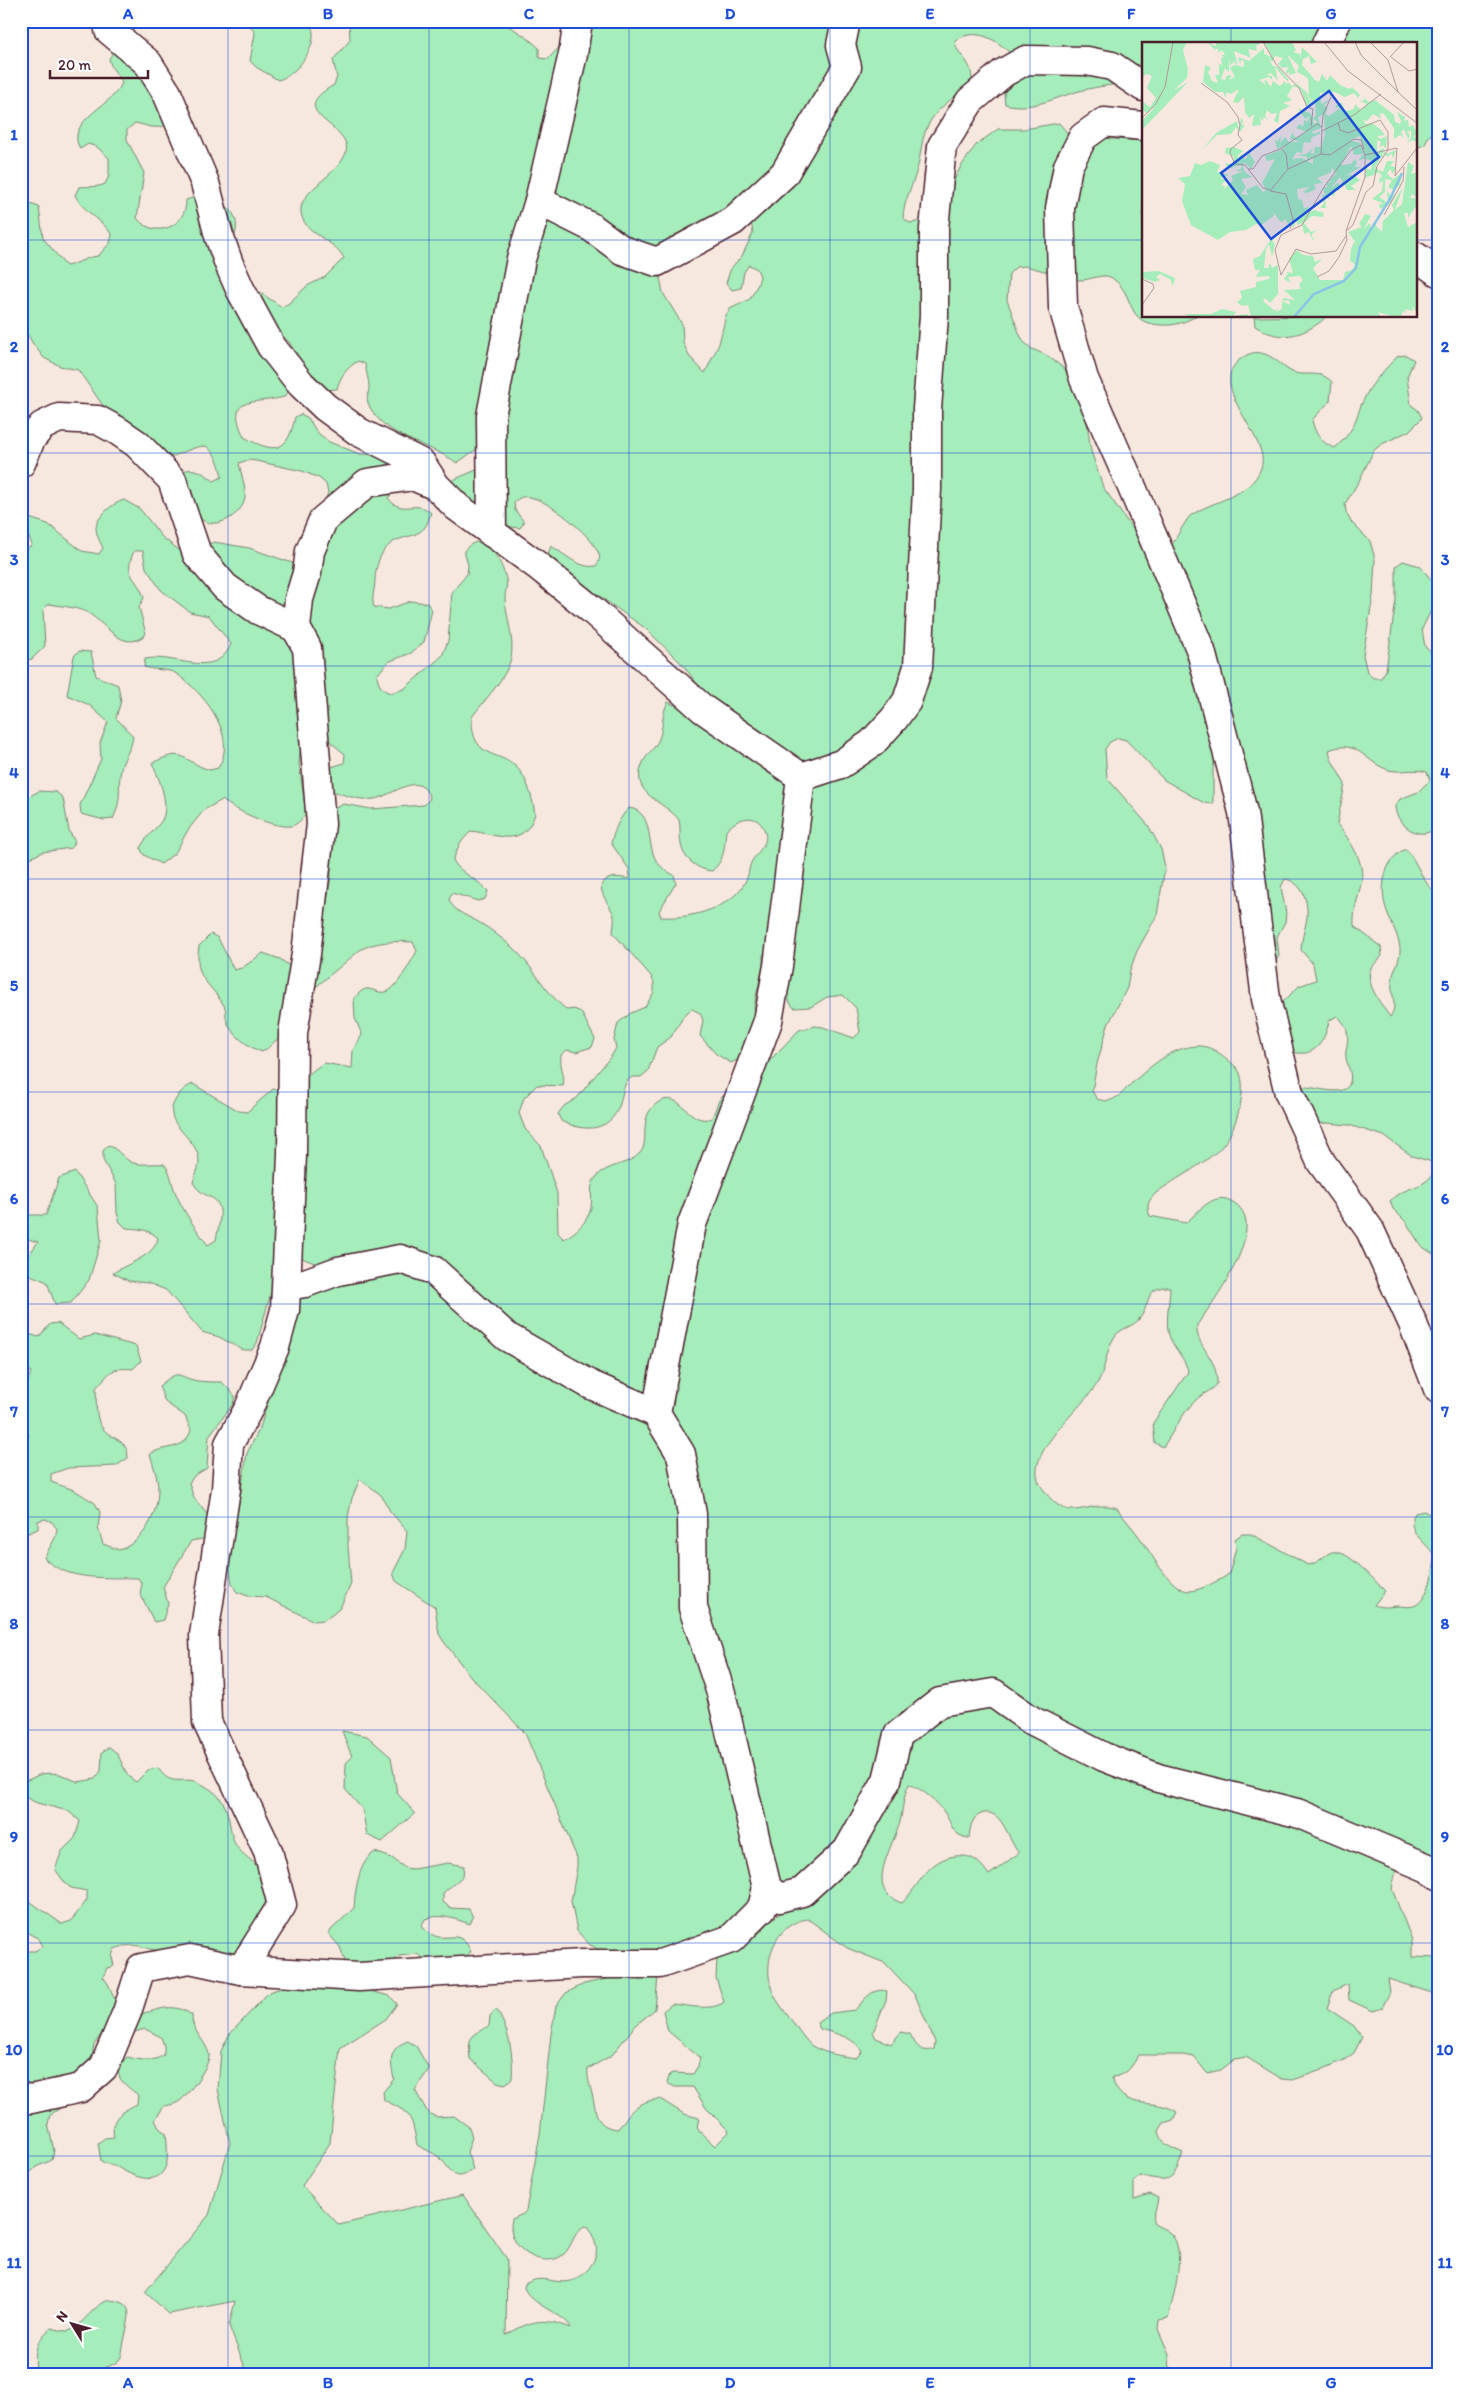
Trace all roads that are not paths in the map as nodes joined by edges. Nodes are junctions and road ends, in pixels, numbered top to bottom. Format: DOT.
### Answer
graph roads {
  1 [pos="578,21"];
  2 [pos="846,21"];
  3 [pos="1337,21"];
  4 [pos="108,30"];
  5 [pos="1327,42"];
  6 [pos="1142,86"];
  7 [pos="1142,126"];
  8 [pos="539,201"];
  9 [pos="1416,257"];
  10 [pos="1438,272"];
  11 [pos="21,463"];
  12 [pos="436,486"];
  13 [pos="492,533"];
  14 [pos="296,628"];
  15 [pos="801,777"];
  16 [pos="287,1286"];
  17 [pos="1438,1389"];
  18 [pos="656,1413"];
  19 [pos="1438,1875"];
  20 [pos="767,1888"];
  21 [pos="241,1970"];
  22 [pos="21,2097"];
  1 -- 8 [label="street"];
  2 -- 8 [label="street"];
  3 -- 5 [label="street"];
  4 -- 12 [label="street"];
  6 -- 15 [label="street"];
  7 -- 17 [label="street"];
  8 -- 13 [label="street"];
  9 -- 10 [label="street"];
  11 -- 14 [label="street"];
  12 -- 13 [label="street"];
  12 -- 14 [label="street"];
  13 -- 15 [label="street"];
  14 -- 16 [label="street"];
  15 -- 18 [label="street"];
  16 -- 18 [label="street"];
  16 -- 21 [label="street"];
  18 -- 20 [label="street"];
  19 -- 20 [label="street"];
  20 -- 21 [label="street"];
  21 -- 22 [label="street"];
}
